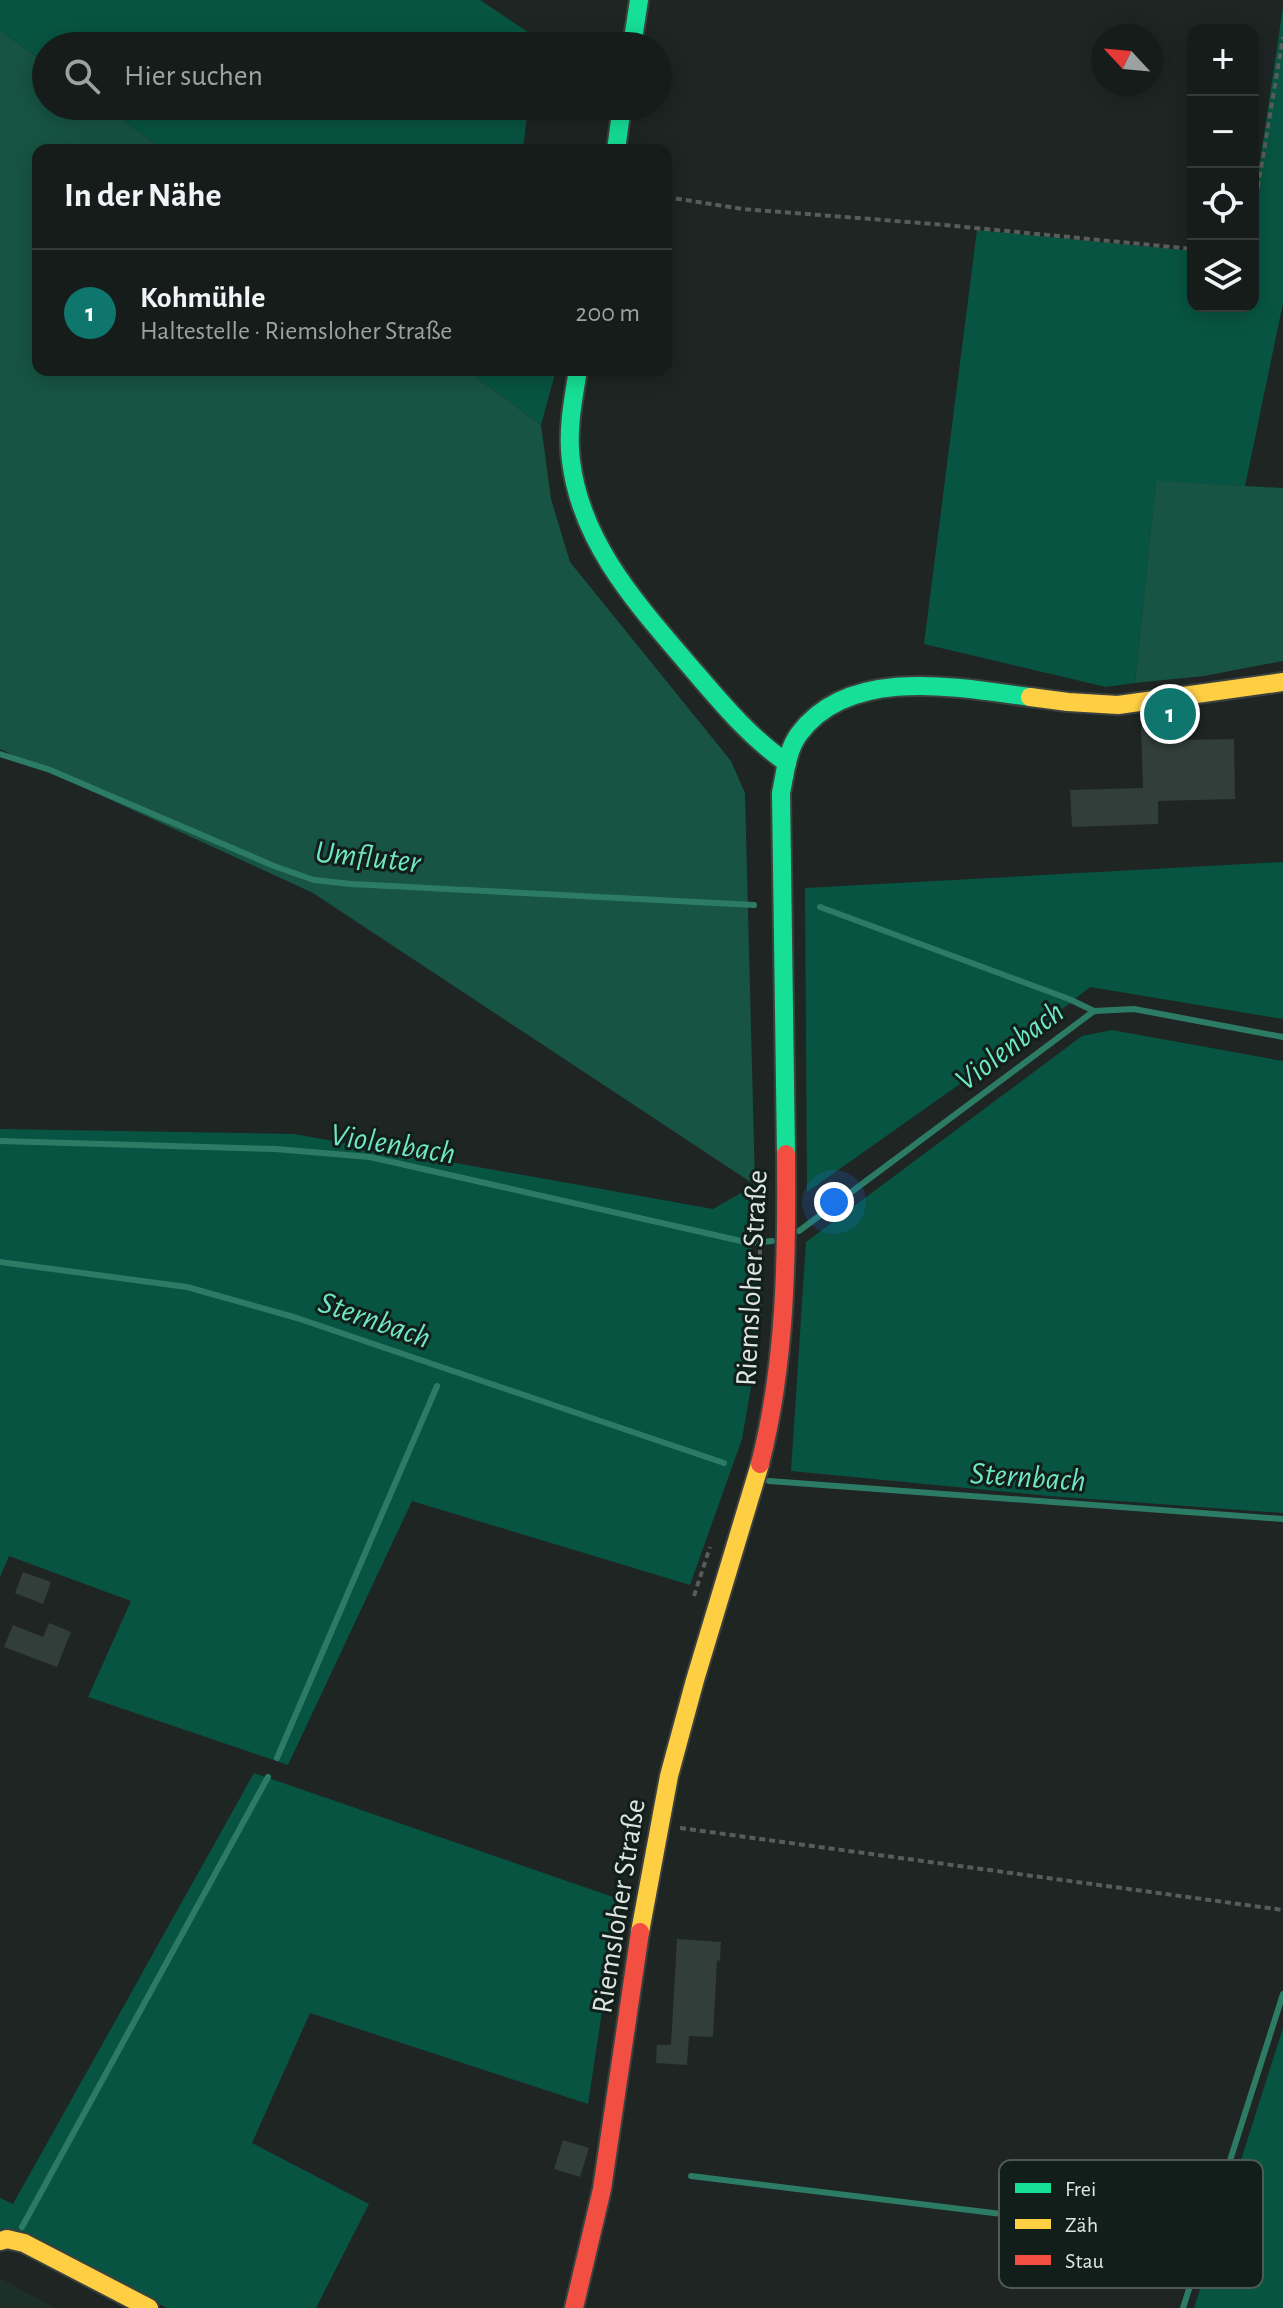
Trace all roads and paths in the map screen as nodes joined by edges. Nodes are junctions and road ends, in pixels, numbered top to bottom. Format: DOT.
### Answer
graph roads {
  1 [pos="639,0"];
  2 [pos="634,32"];
  3 [pos="1283,37"];
  4 [pos="620,120"];
  5 [pos="617,144"];
  6 [pos="1259,181"];
  7 [pos="672,198"];
  8 [pos="1187,248"];
  9 [pos="577,376"];
  10 [pos="1283,682"];
  11 [pos="787,763"];
  12 [pos="759,1235"];
  13 [pos="759,1253"];
  14 [pos="658,1825"];
  15 [pos="1283,1910"];
  16 [pos="0,2241"];
  17 [pos="149,2308"];
  18 [pos="574,2308"];
  1 -- 2 [label="main road"];
  3 -- 6 [label="path"];
  4 -- 5 [label="main road"];
  7 -- 8 [label="path"];
  9 -- 11 [label="main road"];
  10 -- 11 [label="main road, Riemsloher Straße"];
  11 -- 14 [label="main road, Riemsloher Straße"];
  12 -- 13 [label="path"];
  14 -- 15 [label="path"];
  14 -- 18 [label="main road, Riemsloher Straße"];
  16 -- 17 [label="main road"];
}
